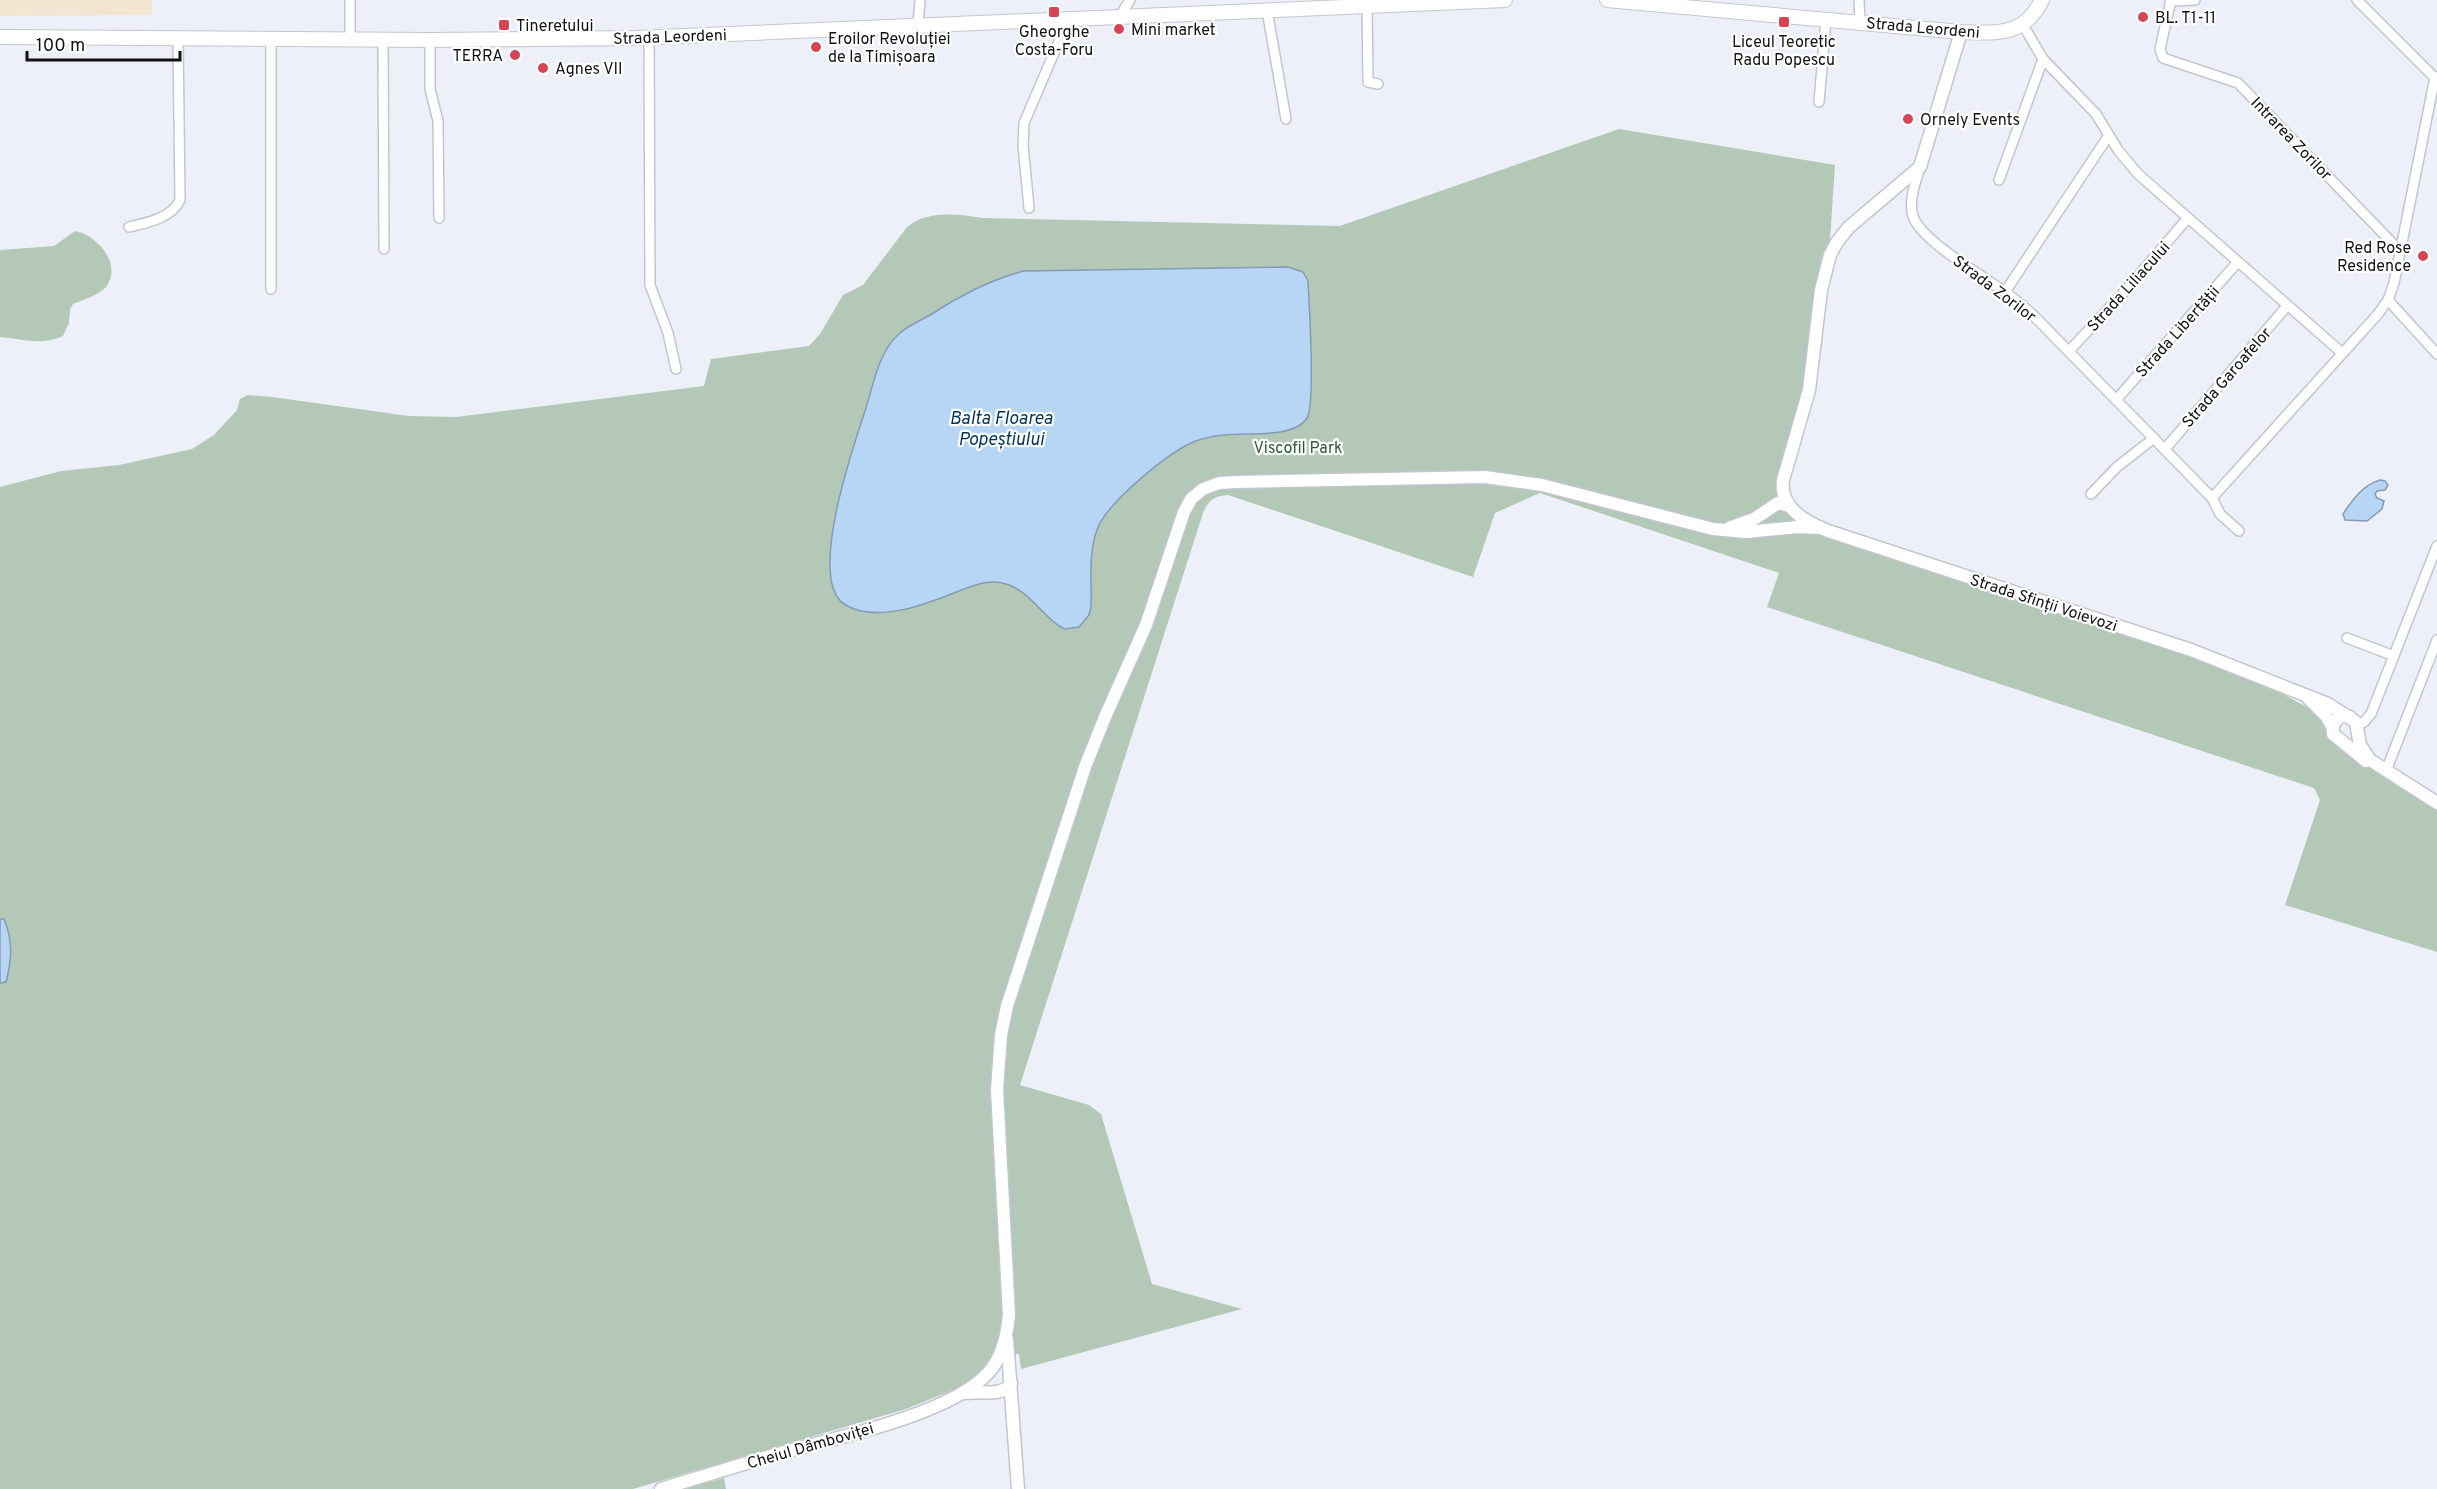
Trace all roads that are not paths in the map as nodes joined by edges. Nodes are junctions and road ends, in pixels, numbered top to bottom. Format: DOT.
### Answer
graph roads {
  1 [pos="350,0"];
  2 [pos="920,0"];
  3 [pos="1130,0"];
  4 [pos="1483,0"];
  5 [pos="1505,0"];
  6 [pos="1607,0"];
  7 [pos="1859,0"];
  8 [pos="2042,0"];
  9 [pos="2170,0"];
  10 [pos="2195,0"];
  11 [pos="2357,0"];
  12 [pos="1341,3"];
  13 [pos="1367,5"];
  14 [pos="1267,10"];
  15 [pos="1120,16"];
  16 [pos="1070,18"];
  17 [pos="1826,19"];
  18 [pos="1860,22"];
  19 [pos="918,25"];
  20 [pos="2023,25"];
  21 [pos="1961,32"];
  22 [pos="0,37"];
  23 [pos="649,37"];
  24 [pos="178,38"];
  25 [pos="271,39"];
  26 [pos="350,40"];
  27 [pos="383,40"];
  28 [pos="430,40"];
  29 [pos="2043,59"];
  30 [pos="2436,79"];
  31 [pos="1378,84"];
  32 [pos="1819,102"];
  33 [pos="1286,119"];
  34 [pos="2109,135"];
  35 [pos="1920,167"];
  36 [pos="1998,180"];
  37 [pos="1029,208"];
  38 [pos="439,218"];
  39 [pos="2187,219"];
  40 [pos="129,227"];
  41 [pos="384,249"];
  42 [pos="2400,251"];
  43 [pos="2237,263"];
  44 [pos="271,289"];
  45 [pos="2005,292"];
  46 [pos="2388,300"];
  47 [pos="2287,306"];
  48 [pos="2069,351"];
  49 [pos="2341,352"];
  50 [pos="2437,354"];
  51 [pos="676,369"];
  52 [pos="2116,400"];
  53 [pos="2154,438"];
  54 [pos="2165,449"];
  55 [pos="1783,480"];
  56 [pos="2091,494"];
  57 [pos="2211,498"];
  58 [pos="1773,506"];
  59 [pos="1792,508"];
  60 [pos="1785,528"];
  61 [pos="1821,528"];
  62 [pos="1722,530"];
  63 [pos="2239,531"];
  64 [pos="2437,546"];
  65 [pos="2347,638"];
  66 [pos="2437,640"];
  67 [pos="2394,656"];
  68 [pos="2296,690"];
  69 [pos="2355,725"];
  70 [pos="2332,726"];
  71 [pos="2341,741"];
  72 [pos="2383,769"];
  73 [pos="2437,803"];
  74 [pos="1006,1335"];
  75 [pos="988,1372"];
  76 [pos="1011,1379"];
  77 [pos="995,1392"];
  78 [pos="957,1395"];
  79 [pos="1015,1422"];
  80 [pos="661,1489"];
  81 [pos="1018,1489"];
  1 -- 26 [label="street"];
  2 -- 19 [label="street"];
  3 -- 15 [label="street"];
  4 -- 5 [label="main road, Strada Leordeni"];
  4 -- 13 [label="main road, Strada Leordeni"];
  6 -- 17 [label="main road, Strada Leordeni"];
  7 -- 18 [label="street"];
  8 -- 20 [label="main road"];
  9 -- 10 [label="street"];
  9 -- 42 [label="street, Intrarea Zorilor"];
  11 -- 30 [label="street"];
  12 -- 13 [label="main road, Strada Leordeni"];
  12 -- 14 [label="main road, Strada Leordeni"];
  13 -- 31 [label="street"];
  14 -- 15 [label="main road, Strada Leordeni"];
  14 -- 33 [label="street"];
  15 -- 16 [label="main road, Strada Leordeni"];
  16 -- 19 [label="main road, Strada Leordeni"];
  16 -- 37 [label="street"];
  17 -- 18 [label="main road, Strada Leordeni"];
  17 -- 32 [label="street"];
  18 -- 21 [label="main road, Strada Leordeni"];
  19 -- 23 [label="main road, Strada Leordeni"];
  20 -- 21 [label="main road, Strada Leordeni"];
  20 -- 29 [label="street"];
  21 -- 35 [label="street, Strada Zorilor"];
  22 -- 24 [label="main road, Strada Leordeni"];
  23 -- 28 [label="main road, Strada Leordeni"];
  23 -- 51 [label="street"];
  24 -- 25 [label="main road, Strada Leordeni"];
  24 -- 40 [label="street"];
  25 -- 26 [label="main road, Strada Leordeni"];
  25 -- 44 [label="street"];
  26 -- 27 [label="main road, Strada Leordeni"];
  27 -- 28 [label="main road, Strada Leordeni"];
  27 -- 41 [label="street"];
  28 -- 38 [label="street"];
  29 -- 34 [label="street"];
  29 -- 36 [label="street"];
  30 -- 42 [label="street"];
  34 -- 39 [label="street"];
  34 -- 45 [label="street"];
  35 -- 45 [label="street, Strada Zorilor"];
  35 -- 55 [label="street"];
  39 -- 43 [label="street"];
  39 -- 48 [label="street, Strada Liliacului"];
  42 -- 46 [label="street"];
  43 -- 47 [label="street"];
  43 -- 52 [label="street, Strada Libertății"];
  45 -- 48 [label="street, Strada Zorilor"];
  46 -- 49 [label="street"];
  46 -- 50 [label="street"];
  47 -- 49 [label="street"];
  47 -- 54 [label="street, Strada Garoafelor"];
  48 -- 52 [label="street, Strada Zorilor"];
  49 -- 57 [label="street"];
  52 -- 53 [label="street, Strada Zorilor"];
  53 -- 54 [label="street, Strada Zorilor"];
  53 -- 56 [label="street"];
  54 -- 57 [label="street, Strada Zorilor"];
  55 -- 58 [label="street"];
  55 -- 59 [label="street"];
  57 -- 63 [label="street, Strada Zorilor"];
  58 -- 59 [label="street"];
  58 -- 60 [label="street"];
  58 -- 62 [label="street"];
  59 -- 60 [label="street"];
  59 -- 61 [label="street, Strada Sfinții Voievozi"];
  60 -- 61 [label="street"];
  60 -- 62 [label="street"];
  61 -- 68 [label="street, Strada Sfinții Voievozi"];
  62 -- 74 [label="street"];
  64 -- 67 [label="street"];
  65 -- 67 [label="street"];
  66 -- 72 [label="street"];
  67 -- 69 [label="street"];
  68 -- 69 [label="street, Strada Sfinții Voievozi"];
  68 -- 70 [label="street, Strada Sfinții Voievozi"];
  69 -- 70 [label="street"];
  69 -- 71 [label="street"];
  69 -- 72 [label="street"];
  70 -- 71 [label="street"];
  71 -- 72 [label="street"];
  72 -- 73 [label="street"];
  74 -- 75 [label="street"];
  74 -- 76 [label="street"];
  75 -- 76 [label="street"];
  75 -- 77 [label="street"];
  75 -- 78 [label="street"];
  76 -- 77 [label="street"];
  76 -- 79 [label="street"];
  77 -- 78 [label="street"];
  77 -- 79 [label="street"];
  78 -- 80 [label="street, Cheiul Dâmboviței"];
  79 -- 81 [label="street"];
}
